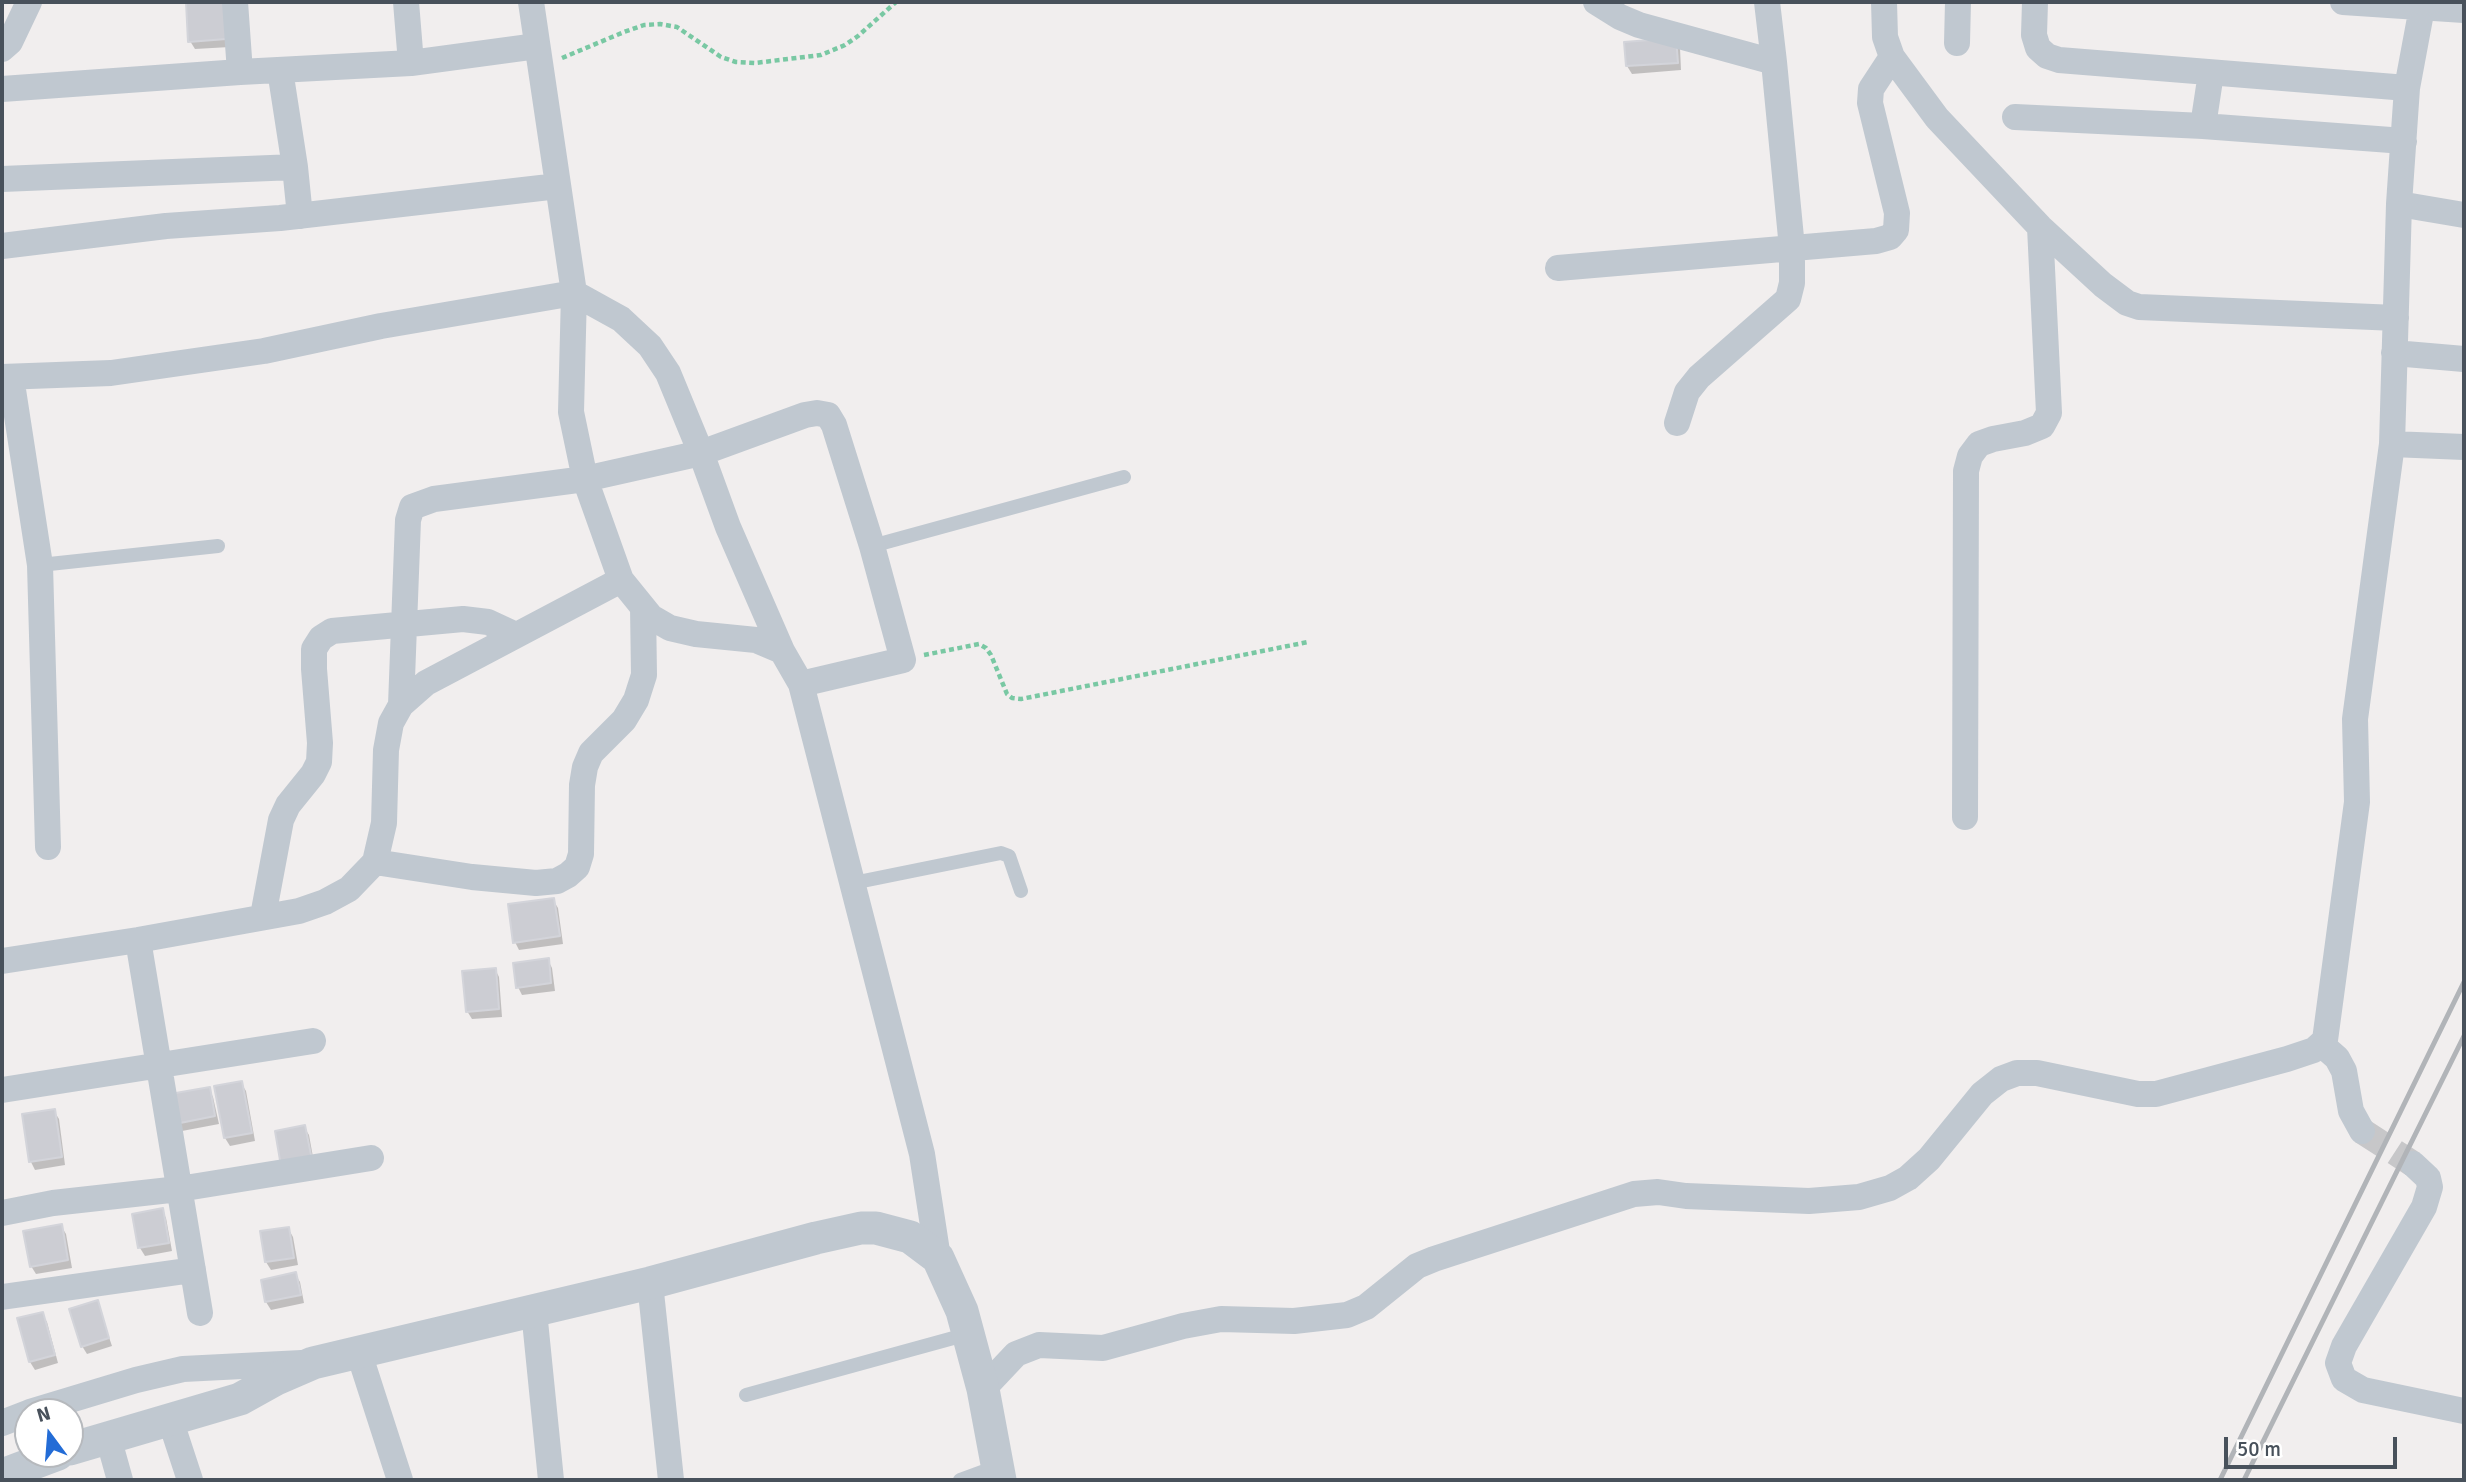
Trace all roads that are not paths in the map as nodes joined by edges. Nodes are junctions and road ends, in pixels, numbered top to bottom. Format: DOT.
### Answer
graph roads {
  1 [pos="29,2"];
  2 [pos="235,2"];
  3 [pos="406,2"];
  4 [pos="530,2"];
  5 [pos="1596,2"];
  6 [pos="1767,2"];
  7 [pos="1884,2"];
  8 [pos="1958,2"];
  9 [pos="2035,2"];
  10 [pos="2343,2"];
  11 [pos="2423,5"];
  12 [pos="2464,10"];
  13 [pos="1957,43"];
  14 [pos="2,49"];
  15 [pos="539,57"];
  16 [pos="1892,57"];
  17 [pos="1774,62"];
  18 [pos="411,63"];
  19 [pos="280,70"];
  20 [pos="240,72"];
  21 [pos="2211,73"];
  22 [pos="2407,88"];
  23 [pos="2,89"];
  24 [pos="2015,117"];
  25 [pos="2203,126"];
  26 [pos="2404,141"];
  27 [pos="295,167"];
  28 [pos="2,179"];
  29 [pos="558,186"];
  30 [pos="2399,204"];
  31 [pos="2464,215"];
  32 [pos="300,216"];
  33 [pos="2040,227"];
  34 [pos="2,246"];
  35 [pos="1792,248"];
  36 [pos="1558,268"];
  37 [pos="574,293"];
  38 [pos="2396,318"];
  39 [pos="2394,353"];
  40 [pos="2464,359"];
  41 [pos="7,377"];
  42 [pos="1678,423"];
  43 [pos="2392,444"];
  44 [pos="2464,447"];
  45 [pos="701,453"];
  46 [pos="1124,477"];
  47 [pos="585,479"];
  48 [pos="218,546"];
  49 [pos="872,547"];
  50 [pos="40,565"];
  51 [pos="621,580"];
  52 [pos="643,607"];
  53 [pos="404,625"];
  54 [pos="516,635"];
  55 [pos="782,651"];
  56 [pos="801,684"];
  57 [pos="401,705"];
  58 [pos="1965,817"];
  59 [pos="48,847"];
  60 [pos="375,862"];
  61 [pos="853,883"];
  62 [pos="1021,891"];
  63 [pos="263,916"];
  64 [pos="138,940"];
  65 [pos="2,961"];
  66 [pos="313,1041"];
  67 [pos="2321,1044"];
  68 [pos="158,1065"];
  69 [pos="2,1090"];
  70 [pos="2362,1131"];
  71 [pos="371,1158"];
  72 [pos="2413,1164"];
  73 [pos="179,1189"];
  74 [pos="2,1213"];
  75 [pos="938,1258"];
  76 [pos="193,1270"];
  77 [pos="650,1283"];
  78 [pos="2,1297"];
  79 [pos="534,1311"];
  80 [pos="200,1314"];
  81 [pos="968,1334"];
  82 [pos="359,1353"];
  83 [pos="313,1363"];
  84 [pos="983,1389"];
  85 [pos="746,1395"];
  86 [pos="76,1398"];
  87 [pos="2464,1411"];
  88 [pos="170,1419"];
  89 [pos="108,1437"];
  90 [pos="84,1445"];
  91 [pos="999,1473"];
  92 [pos="120,1480"];
  93 [pos="190,1480"];
  94 [pos="400,1480"];
  95 [pos="551,1480"];
  96 [pos="671,1480"];
  97 [pos="960,1480"];
  1 -- 14 [label="street"];
  2 -- 20 [label="street"];
  3 -- 18 [label="street"];
  4 -- 15 [label="street"];
  5 -- 17 [label="street"];
  6 -- 17 [label="street"];
  7 -- 16 [label="street"];
  8 -- 13 [label="street"];
  9 -- 21 [label="street"];
  10 -- 11 [label="street"];
  11 -- 12 [label="street"];
  11 -- 22 [label="street"];
  15 -- 18 [label="street"];
  15 -- 29 [label="street"];
  16 -- 33 [label="street"];
  16 -- 35 [label="street"];
  17 -- 35 [label="street"];
  18 -- 19 [label="street"];
  19 -- 20 [label="street"];
  19 -- 27 [label="street"];
  20 -- 23 [label="street"];
  21 -- 22 [label="street"];
  21 -- 25 [label="street"];
  22 -- 26 [label="street"];
  24 -- 25 [label="street"];
  25 -- 26 [label="street"];
  26 -- 30 [label="street"];
  27 -- 28 [label="street"];
  27 -- 32 [label="street"];
  29 -- 32 [label="street"];
  29 -- 37 [label="street"];
  30 -- 31 [label="street"];
  30 -- 38 [label="street"];
  32 -- 34 [label="street"];
  33 -- 38 [label="street"];
  33 -- 58 [label="street"];
  35 -- 36 [label="street"];
  35 -- 42 [label="street"];
  37 -- 41 [label="street"];
  37 -- 45 [label="street"];
  37 -- 47 [label="street"];
  38 -- 39 [label="street"];
  39 -- 40 [label="street"];
  39 -- 43 [label="street"];
  41 -- 50 [label="street"];
  43 -- 44 [label="street"];
  43 -- 67 [label="street"];
  45 -- 47 [label="street"];
  45 -- 49 [label="street"];
  45 -- 55 [label="street"];
  46 -- 49 [label="lane"];
  47 -- 51 [label="street"];
  47 -- 53 [label="street"];
  48 -- 50 [label="lane"];
  49 -- 56 [label="street"];
  50 -- 59 [label="street"];
  51 -- 52 [label="street"];
  51 -- 54 [label="street"];
  52 -- 55 [label="street"];
  52 -- 60 [label="street"];
  53 -- 54 [label="street"];
  53 -- 57 [label="street"];
  53 -- 63 [label="street"];
  54 -- 57 [label="street"];
  55 -- 56 [label="street"];
  56 -- 61 [label="street"];
  57 -- 60 [label="street"];
  60 -- 63 [label="street"];
  61 -- 62 [label="lane"];
  61 -- 75 [label="street"];
  63 -- 64 [label="street"];
  64 -- 65 [label="street"];
  64 -- 68 [label="street"];
  66 -- 68 [label="street"];
  67 -- 70 [label="street"];
  67 -- 84 [label="street"];
  68 -- 69 [label="street"];
  68 -- 73 [label="street"];
  71 -- 73 [label="street"];
  72 -- 87 [label="street"];
  73 -- 74 [label="street"];
  73 -- 76 [label="street"];
  75 -- 77 [label="street"];
  75 -- 81 [label="street"];
  76 -- 78 [label="street"];
  76 -- 80 [label="street"];
  77 -- 79 [label="street"];
  77 -- 96 [label="street"];
  79 -- 82 [label="street"];
  79 -- 95 [label="street"];
  81 -- 84 [label="street"];
  81 -- 85 [label="lane"];
  82 -- 83 [label="street"];
  82 -- 94 [label="street"];
  83 -- 86 [label="street"];
  83 -- 88 [label="street"];
  84 -- 91 [label="street"];
  88 -- 89 [label="street"];
  88 -- 93 [label="street"];
  89 -- 90 [label="street"];
  89 -- 92 [label="street"];
  91 -- 97 [label="lane"];
}
